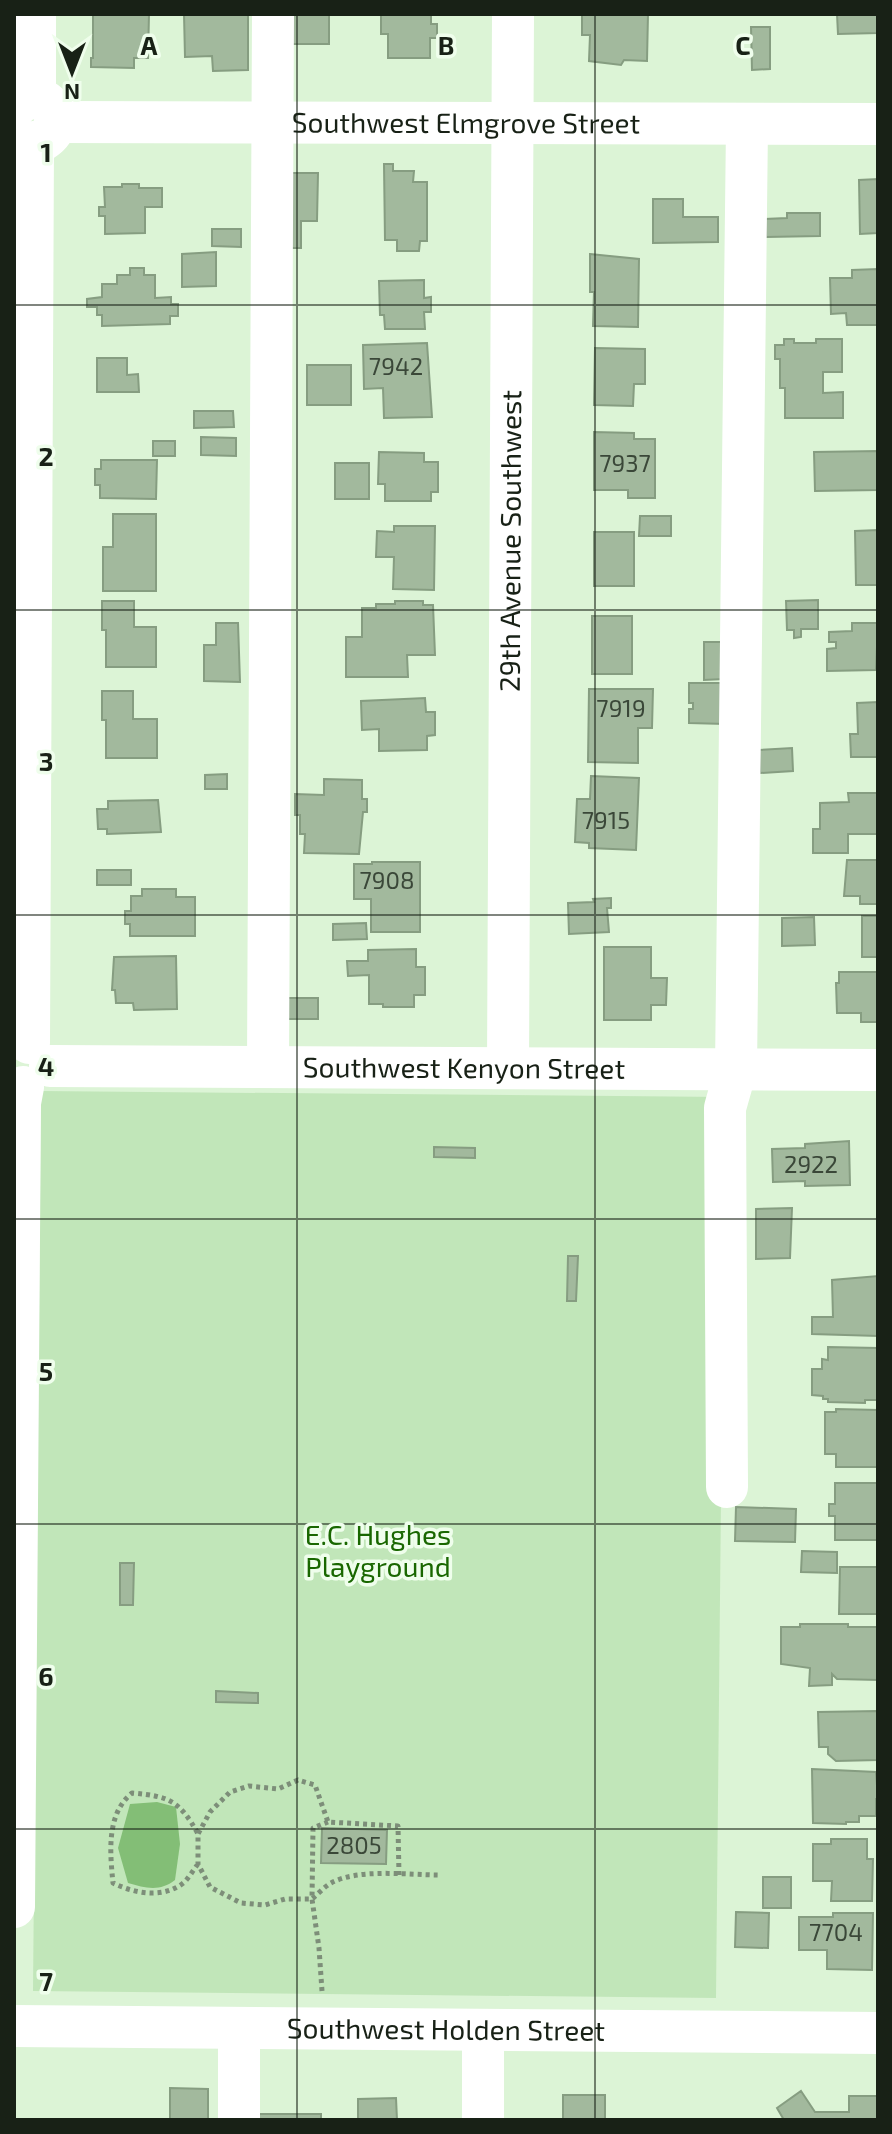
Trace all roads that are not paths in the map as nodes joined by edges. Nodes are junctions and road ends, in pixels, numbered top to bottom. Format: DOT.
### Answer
graph roads {
  1 [pos="35,14"];
  2 [pos="273,14"];
  3 [pos="513,14"];
  4 [pos="30,121"];
  5 [pos="274,123"];
  6 [pos="512,124"];
  7 [pos="878,124"];
  8 [pos="747,125"];
  9 [pos="26,1065"];
  10 [pos="268,1065"];
  11 [pos="508,1067"];
  12 [pos="736,1069"];
  13 [pos="878,1070"];
  14 [pos="727,1487"];
  15 [pos="14,1907"];
  16 [pos="14,2026"];
  17 [pos="239,2028"];
  18 [pos="483,2030"];
  19 [pos="878,2033"];
  20 [pos="239,2120"];
  21 [pos="483,2120"];
  1 -- 4 [label="street"];
  2 -- 5 [label="street"];
  3 -- 6 [label="street, 29th Avenue Southwest"];
  4 -- 5 [label="street, Southwest Elmgrove Street"];
  4 -- 9 [label="street"];
  5 -- 6 [label="street, Southwest Elmgrove Street"];
  5 -- 10 [label="street"];
  6 -- 8 [label="street, Southwest Elmgrove Street"];
  6 -- 11 [label="street, 29th Avenue Southwest"];
  7 -- 8 [label="street, Southwest Elmgrove Street"];
  8 -- 12 [label="street"];
  9 -- 10 [label="street, Southwest Kenyon Street"];
  9 -- 15 [label="street"];
  10 -- 11 [label="street, Southwest Kenyon Street"];
  11 -- 12 [label="street, Southwest Kenyon Street"];
  12 -- 13 [label="street, Southwest Kenyon Street"];
  12 -- 14 [label="street"];
  16 -- 17 [label="street, Southwest Holden Street"];
  17 -- 18 [label="street, Southwest Holden Street"];
  17 -- 20 [label="street"];
  18 -- 19 [label="street, Southwest Holden Street"];
  18 -- 21 [label="street"];
}
